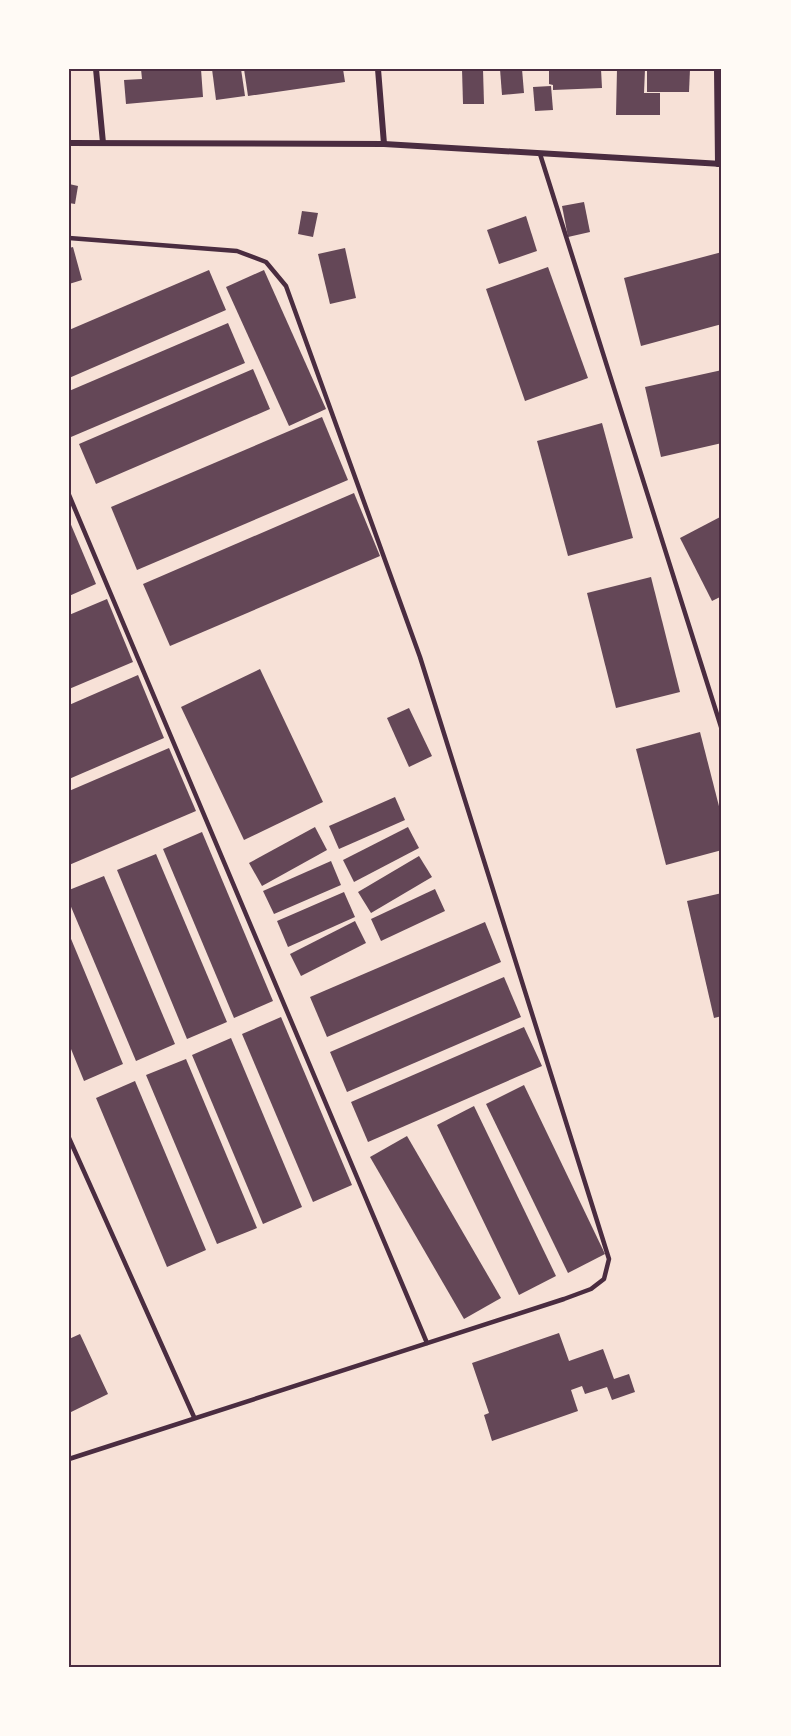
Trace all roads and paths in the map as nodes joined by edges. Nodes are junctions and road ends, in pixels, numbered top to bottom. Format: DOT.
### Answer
graph roads {
  1 [pos="96,69"];
  2 [pos="378,69"];
  3 [pos="717,69"];
  4 [pos="69,142"];
  5 [pos="103,143"];
  6 [pos="384,144"];
  7 [pos="540,154"];
  8 [pos="720,164"];
  9 [pos="69,238"];
  10 [pos="69,495"];
  11 [pos="722,730"];
  12 [pos="69,1138"];
  13 [pos="427,1342"];
  14 [pos="194,1417"];
  15 [pos="69,1459"];
  1 -- 5 [label="street"];
  2 -- 6 [label="street"];
  3 -- 8 [label="street"];
  4 -- 5 [label="street"];
  5 -- 6 [label="street"];
  6 -- 7 [label="street"];
  7 -- 8 [label="street"];
  7 -- 11 [label="lane"];
  9 -- 13 [label="lane"];
  10 -- 13 [label="lane"];
  12 -- 14 [label="lane"];
  13 -- 14 [label="lane"];
  14 -- 15 [label="lane"];
}
